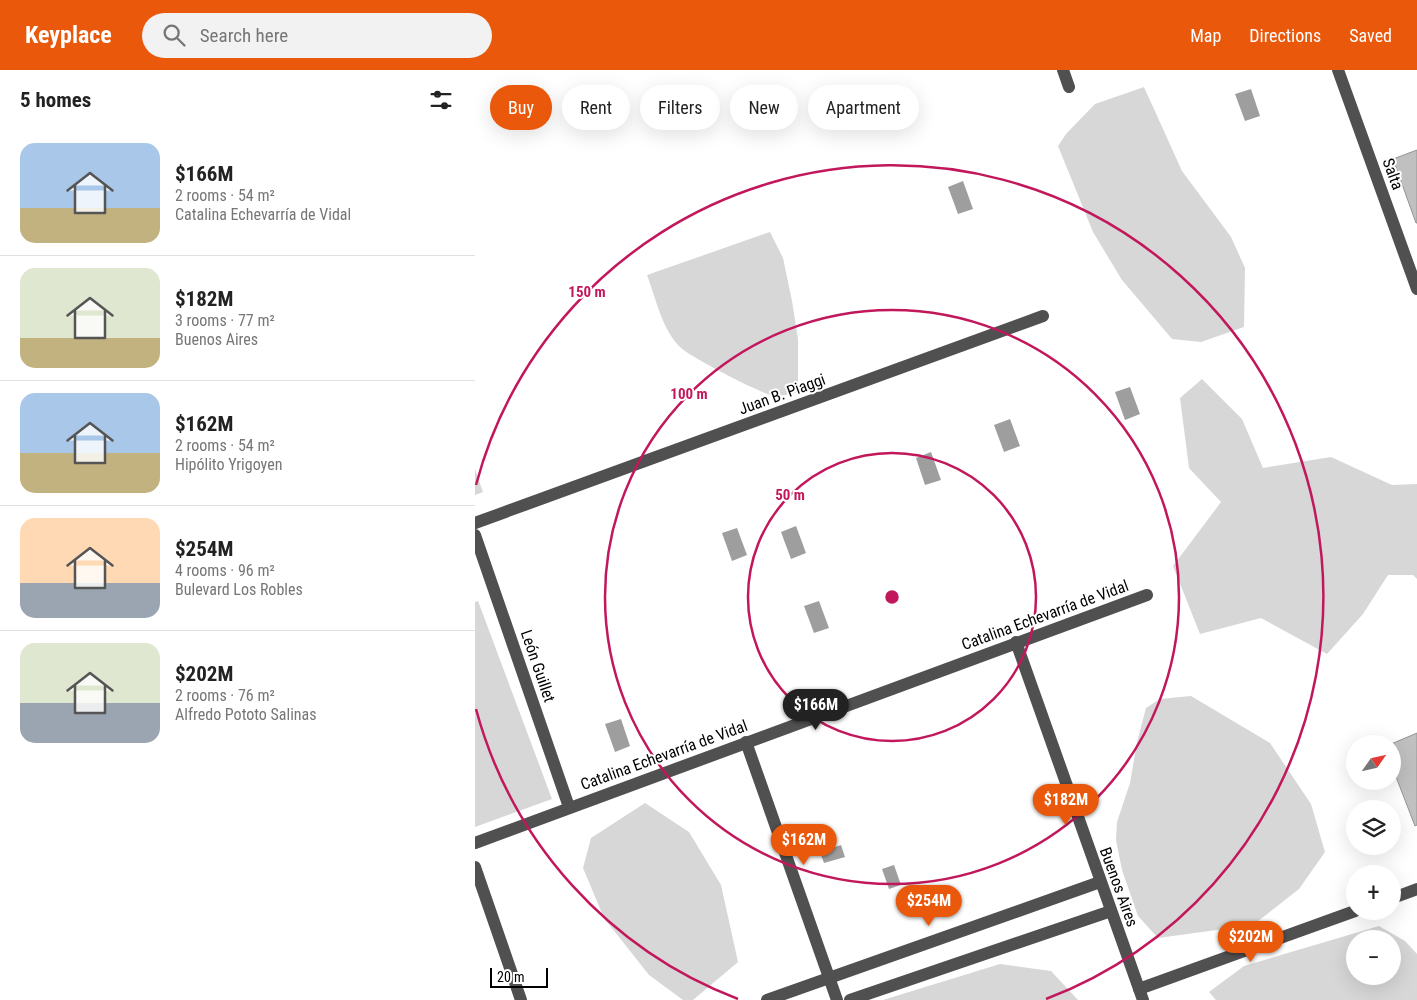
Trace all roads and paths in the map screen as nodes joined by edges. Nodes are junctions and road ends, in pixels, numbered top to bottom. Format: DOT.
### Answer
graph roads {
  1 [pos="1063,70"];
  2 [pos="1338,70"];
  3 [pos="1069,87"];
  4 [pos="1417,289"];
  5 [pos="1043,316"];
  6 [pos="475,524"];
  7 [pos="475,535"];
  8 [pos="1147,595"];
  9 [pos="1017,642"];
  10 [pos="746,742"];
  11 [pos="569,807"];
  12 [pos="475,843"];
  13 [pos="475,867"];
  14 [pos="1100,882"];
  15 [pos="1416,892"];
  16 [pos="1401,896"];
  17 [pos="1111,911"];
  18 [pos="1346,914"];
  19 [pos="828,978"];
  20 [pos="1141,994"];
  21 [pos="521,1000"];
  22 [pos="767,1000"];
  23 [pos="837,1000"];
  24 [pos="850,1000"];
  1 -- 3 [label="street"];
  2 -- 4 [label="street, Salta"];
  5 -- 6 [label="street, Juan B. Piaggi"];
  7 -- 11 [label="street, León Guillet"];
  8 -- 9 [label="street, Catalina Echevarría de Vidal"];
  9 -- 10 [label="street, Catalina Echevarría de Vidal"];
  9 -- 14 [label="street, Buenos Aires"];
  10 -- 11 [label="street, Catalina Echevarría de Vidal"];
  10 -- 19 [label="street"];
  11 -- 12 [label="street, Catalina Echevarría de Vidal"];
  13 -- 21 [label="street"];
  14 -- 17 [label="street, Buenos Aires"];
  14 -- 19 [label="street"];
  15 -- 16 [label="street"];
  17 -- 20 [label="street, Buenos Aires"];
  17 -- 24 [label="street"];
  18 -- 20 [label="street"];
  19 -- 22 [label="street"];
  19 -- 23 [label="street"];
}
